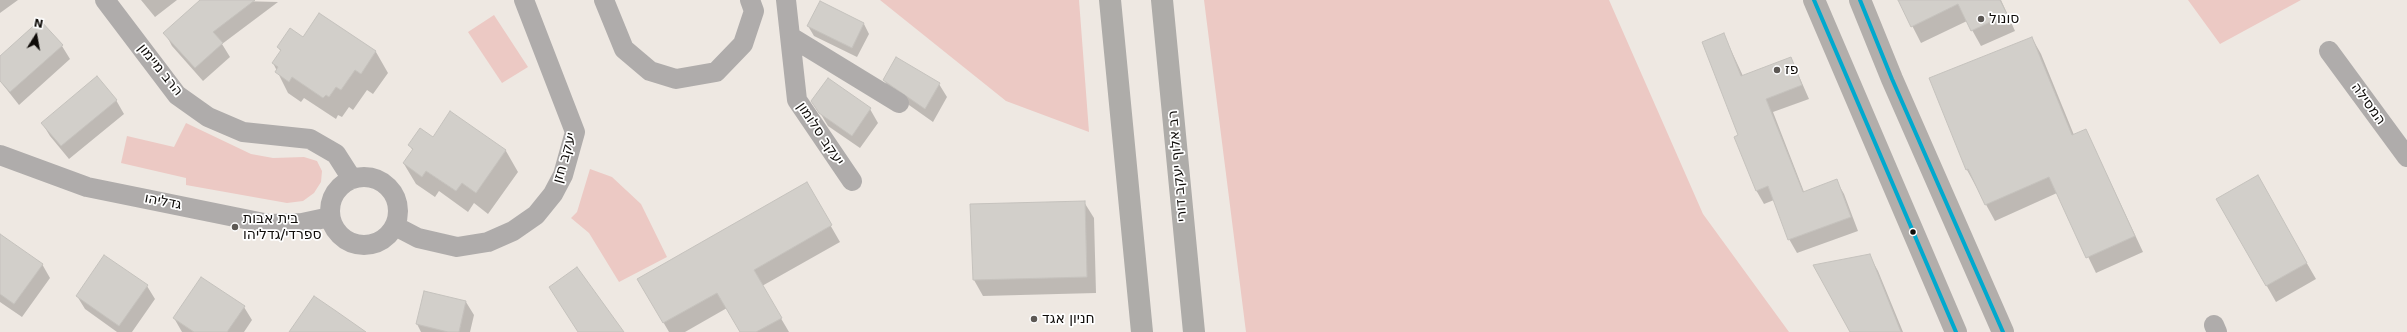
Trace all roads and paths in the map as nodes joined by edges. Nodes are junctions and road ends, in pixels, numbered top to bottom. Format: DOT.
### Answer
graph roads {
  1 [pos="105,0"];
  2 [pos="524,0"];
  3 [pos="604,0"];
  4 [pos="750,0"];
  5 [pos="786,0"];
  6 [pos="1110,0"];
  7 [pos="1162,0"];
  8 [pos="1814,0"];
  9 [pos="1860,0"];
  10 [pos="790,37"];
  11 [pos="2329,51"];
  12 [pos="899,103"];
  13 [pos="0,155"];
  14 [pos="2407,158"];
  15 [pos="352,179"];
  16 [pos="852,182"];
  17 [pos="330,217"];
  18 [pos="395,226"];
  19 [pos="1142,332"];
  20 [pos="1194,332"];
  21 [pos="1956,332"];
  22 [pos="2003,332"];
  1 -- 15 [label="street, הרב מיימון"];
  2 -- 18 [label="street, יעקב חזן"];
  3 -- 4 [label="street"];
  5 -- 10 [label="street, יעקב סלומון"];
  6 -- 19 [label="main road"];
  7 -- 20 [label="main road, רב אלוף יעקב דורי"];
  8 -- 21 [label="main road"];
  9 -- 22 [label="main road"];
  10 -- 12 [label="street"];
  10 -- 16 [label="street, יעקב סלומון"];
  11 -- 14 [label="street, המסילה"];
  13 -- 17 [label="street, גדליהו"];
  15 -- 17 [label="street"];
  15 -- 18 [label="street"];
  17 -- 18 [label="street"];
}
